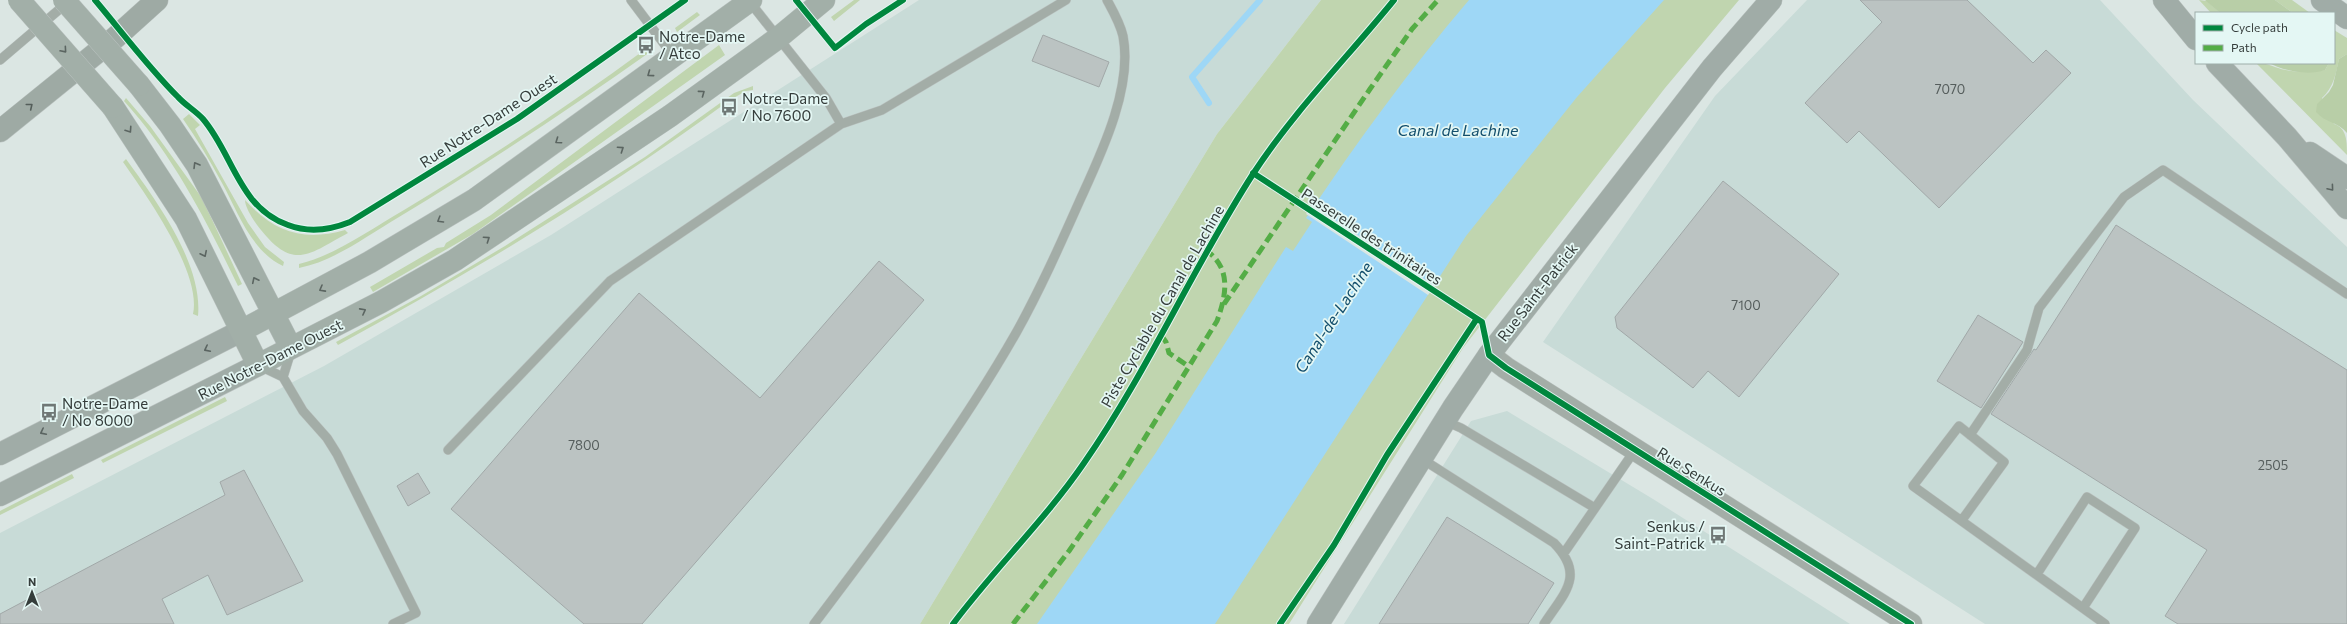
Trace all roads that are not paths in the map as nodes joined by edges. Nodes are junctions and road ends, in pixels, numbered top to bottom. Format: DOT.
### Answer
graph roads {
  1 [pos="20,0"];
  2 [pos="64,0"];
  3 [pos="70,0"];
  4 [pos="157,0"];
  5 [pos="168,0"];
  6 [pos="631,0"];
  7 [pos="824,0"];
  8 [pos="1066,0"];
  9 [pos="1107,0"];
  10 [pos="1771,0"];
  11 [pos="2164,0"];
  12 [pos="2322,0"];
  13 [pos="750,1"];
  14 [pos="2347,18"];
  15 [pos="116,37"];
  16 [pos="778,38"];
  17 [pos="2195,38"];
  18 [pos="674,56"];
  19 [pos="0,60"];
  20 [pos="2218,64"];
  21 [pos="841,124"];
  22 [pos="0,131"];
  23 [pos="2287,137"];
  24 [pos="2347,178"];
  25 [pos="2347,208"];
  26 [pos="2347,294"];
  27 [pos="273,315"];
  28 [pos="242,331"];
  29 [pos="291,348"];
  30 [pos="1489,354"];
  31 [pos="258,365"];
  32 [pos="283,377"];
  33 [pos="1445,421"];
  34 [pos="1970,435"];
  35 [pos="448,450"];
  36 [pos="1635,450"];
  37 [pos="0,454"];
  38 [pos="1422,459"];
  39 [pos="0,496"];
  40 [pos="1595,508"];
  41 [pos="1962,520"];
  42 [pos="1564,553"];
  43 [pos="2037,574"];
  44 [pos="2083,608"];
  45 [pos="393,624"];
  46 [pos="814,624"];
  47 [pos="1318,624"];
  48 [pos="1544,624"];
  49 [pos="1911,624"];
  50 [pos="2105,624"];
  1 -- 28 [label="main road, one-way, bridge"];
  27 -- 2 [label="main road, one-way, bridge"];
  3 -- 19 [label="lane"];
  4 -- 15 [label="highway"];
  5 -- 15 [label="highway"];
  6 -- 18 [label="lane"];
  7 -- 16 [label="main road, Rue Notre-Dame Ouest"];
  8 -- 21 [label="lane"];
  9 -- 46 [label="lane"];
  10 -- 30 [label="main road, Rue Saint-Patrick"];
  11 -- 17 [label="main road"];
  12 -- 14 [label="main road"];
  13 -- 16 [label="lane"];
  13 -- 18 [label="main road"];
  22 -- 15 [label="highway, one-way"];
  16 -- 21 [label="lane"];
  29 -- 16 [label="main road, Rue Notre-Dame Ouest, one-way"];
  18 -- 27 [label="main road, one-way"];
  20 -- 23 [label="main road"];
  21 -- 35 [label="lane"];
  23 -- 24 [label="main road"];
  23 -- 25 [label="main road, one-way"];
  26 -- 34 [label="lane"];
  27 -- 28 [label="main road"];
  27 -- 29 [label="main road"];
  28 -- 31 [label="main road"];
  28 -- 37 [label="main road, one-way"];
  29 -- 31 [label="main road, Rue Notre-Dame Ouest"];
  29 -- 32 [label="lane"];
  30 -- 33 [label="main road, Rue Saint-Patrick"];
  30 -- 36 [label="street, Rue Senkus"];
  31 -- 32 [label="lane"];
  31 -- 39 [label="main road, Rue Notre-Dame Ouest"];
  32 -- 45 [label="lane"];
  33 -- 38 [label="main road, Rue Saint-Patrick"];
  33 -- 40 [label="lane"];
  34 -- 41 [label="lane"];
  34 -- 41 [label="lane"];
  36 -- 40 [label="lane"];
  36 -- 49 [label="street, Rue Senkus"];
  38 -- 42 [label="lane"];
  38 -- 47 [label="main road, Rue Saint-Patrick"];
  40 -- 42 [label="lane"];
  41 -- 43 [label="lane"];
  42 -- 48 [label="lane"];
  43 -- 44 [label="lane"];
  43 -- 44 [label="lane"];
  44 -- 50 [label="lane"];
}
